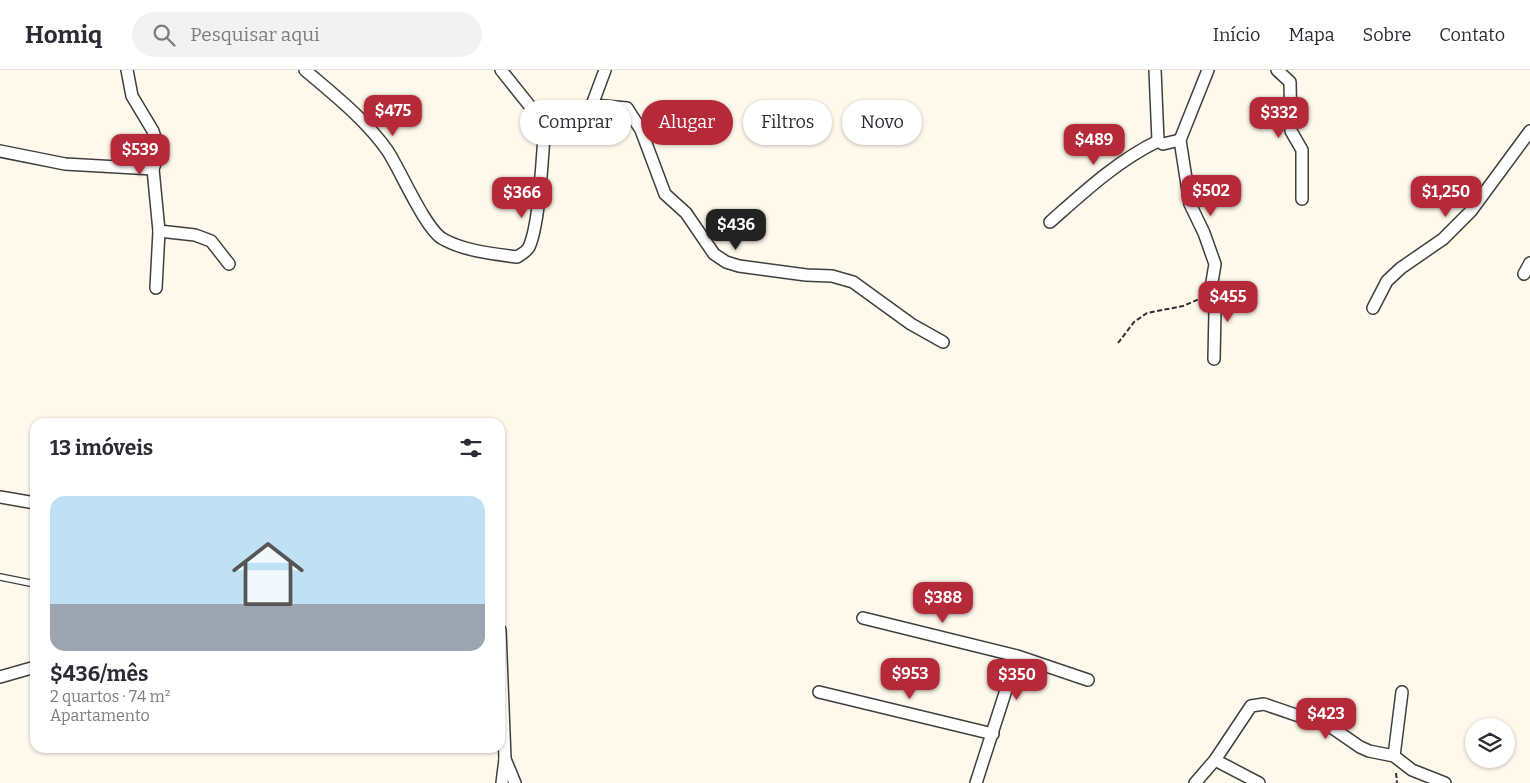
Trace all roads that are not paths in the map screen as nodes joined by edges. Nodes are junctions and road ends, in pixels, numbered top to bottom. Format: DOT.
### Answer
graph roads {
  1 [pos="127,70"];
  2 [pos="305,70"];
  3 [pos="501,70"];
  4 [pos="605,70"];
  5 [pos="1154,70"];
  6 [pos="1208,70"];
  7 [pos="1277,70"];
  8 [pos="525,100"];
  9 [pos="594,100"];
  10 [pos="631,112"];
  11 [pos="1530,131"];
  12 [pos="1180,140"];
  13 [pos="1158,141"];
  14 [pos="543,145"];
  15 [pos="0,151"];
  16 [pos="153,169"];
  17 [pos="1302,199"];
  18 [pos="1050,222"];
  19 [pos="159,231"];
  20 [pos="1530,262"];
  21 [pos="229,264"];
  22 [pos="1524,274"];
  23 [pos="156,288"];
  24 [pos="1373,308"];
  25 [pos="943,342"];
  26 [pos="1214,359"];
  27 [pos="0,498"];
  28 [pos="30,502"];
  29 [pos="0,577"];
  30 [pos="30,583"];
  31 [pos="863,618"];
  32 [pos="1017,656"];
  33 [pos="30,668"];
  34 [pos="0,677"];
  35 [pos="1088,680"];
  36 [pos="819,692"];
  37 [pos="1402,692"];
  38 [pos="993,734"];
  39 [pos="505,753"];
  40 [pos="1394,756"];
  41 [pos="505,759"];
  42 [pos="1215,760"];
  43 [pos="502,783"];
  44 [pos="516,783"];
  45 [pos="976,783"];
  46 [pos="1195,783"];
  47 [pos="1259,783"];
  48 [pos="1446,783"];
  1 -- 16 [label="street"];
  2 -- 14 [label="street"];
  3 -- 8 [label="street"];
  4 -- 9 [label="street"];
  5 -- 13 [label="street"];
  6 -- 12 [label="street"];
  7 -- 17 [label="street"];
  10 -- 25 [label="street"];
  11 -- 24 [label="street"];
  12 -- 13 [label="street"];
  12 -- 26 [label="street"];
  13 -- 18 [label="street"];
  15 -- 16 [label="street"];
  16 -- 19 [label="street"];
  19 -- 21 [label="street"];
  19 -- 23 [label="street"];
  20 -- 22 [label="street"];
  27 -- 28 [label="street"];
  29 -- 30 [label="lane"];
  31 -- 32 [label="street"];
  32 -- 35 [label="street"];
  32 -- 38 [label="street"];
  33 -- 34 [label="street"];
  36 -- 38 [label="street"];
  37 -- 40 [label="street"];
  38 -- 45 [label="street"];
  39 -- 41 [label="street"];
  40 -- 42 [label="street"];
  40 -- 48 [label="street"];
  41 -- 43 [label="street"];
  41 -- 44 [label="street"];
  42 -- 46 [label="street"];
  42 -- 47 [label="street"];
}
